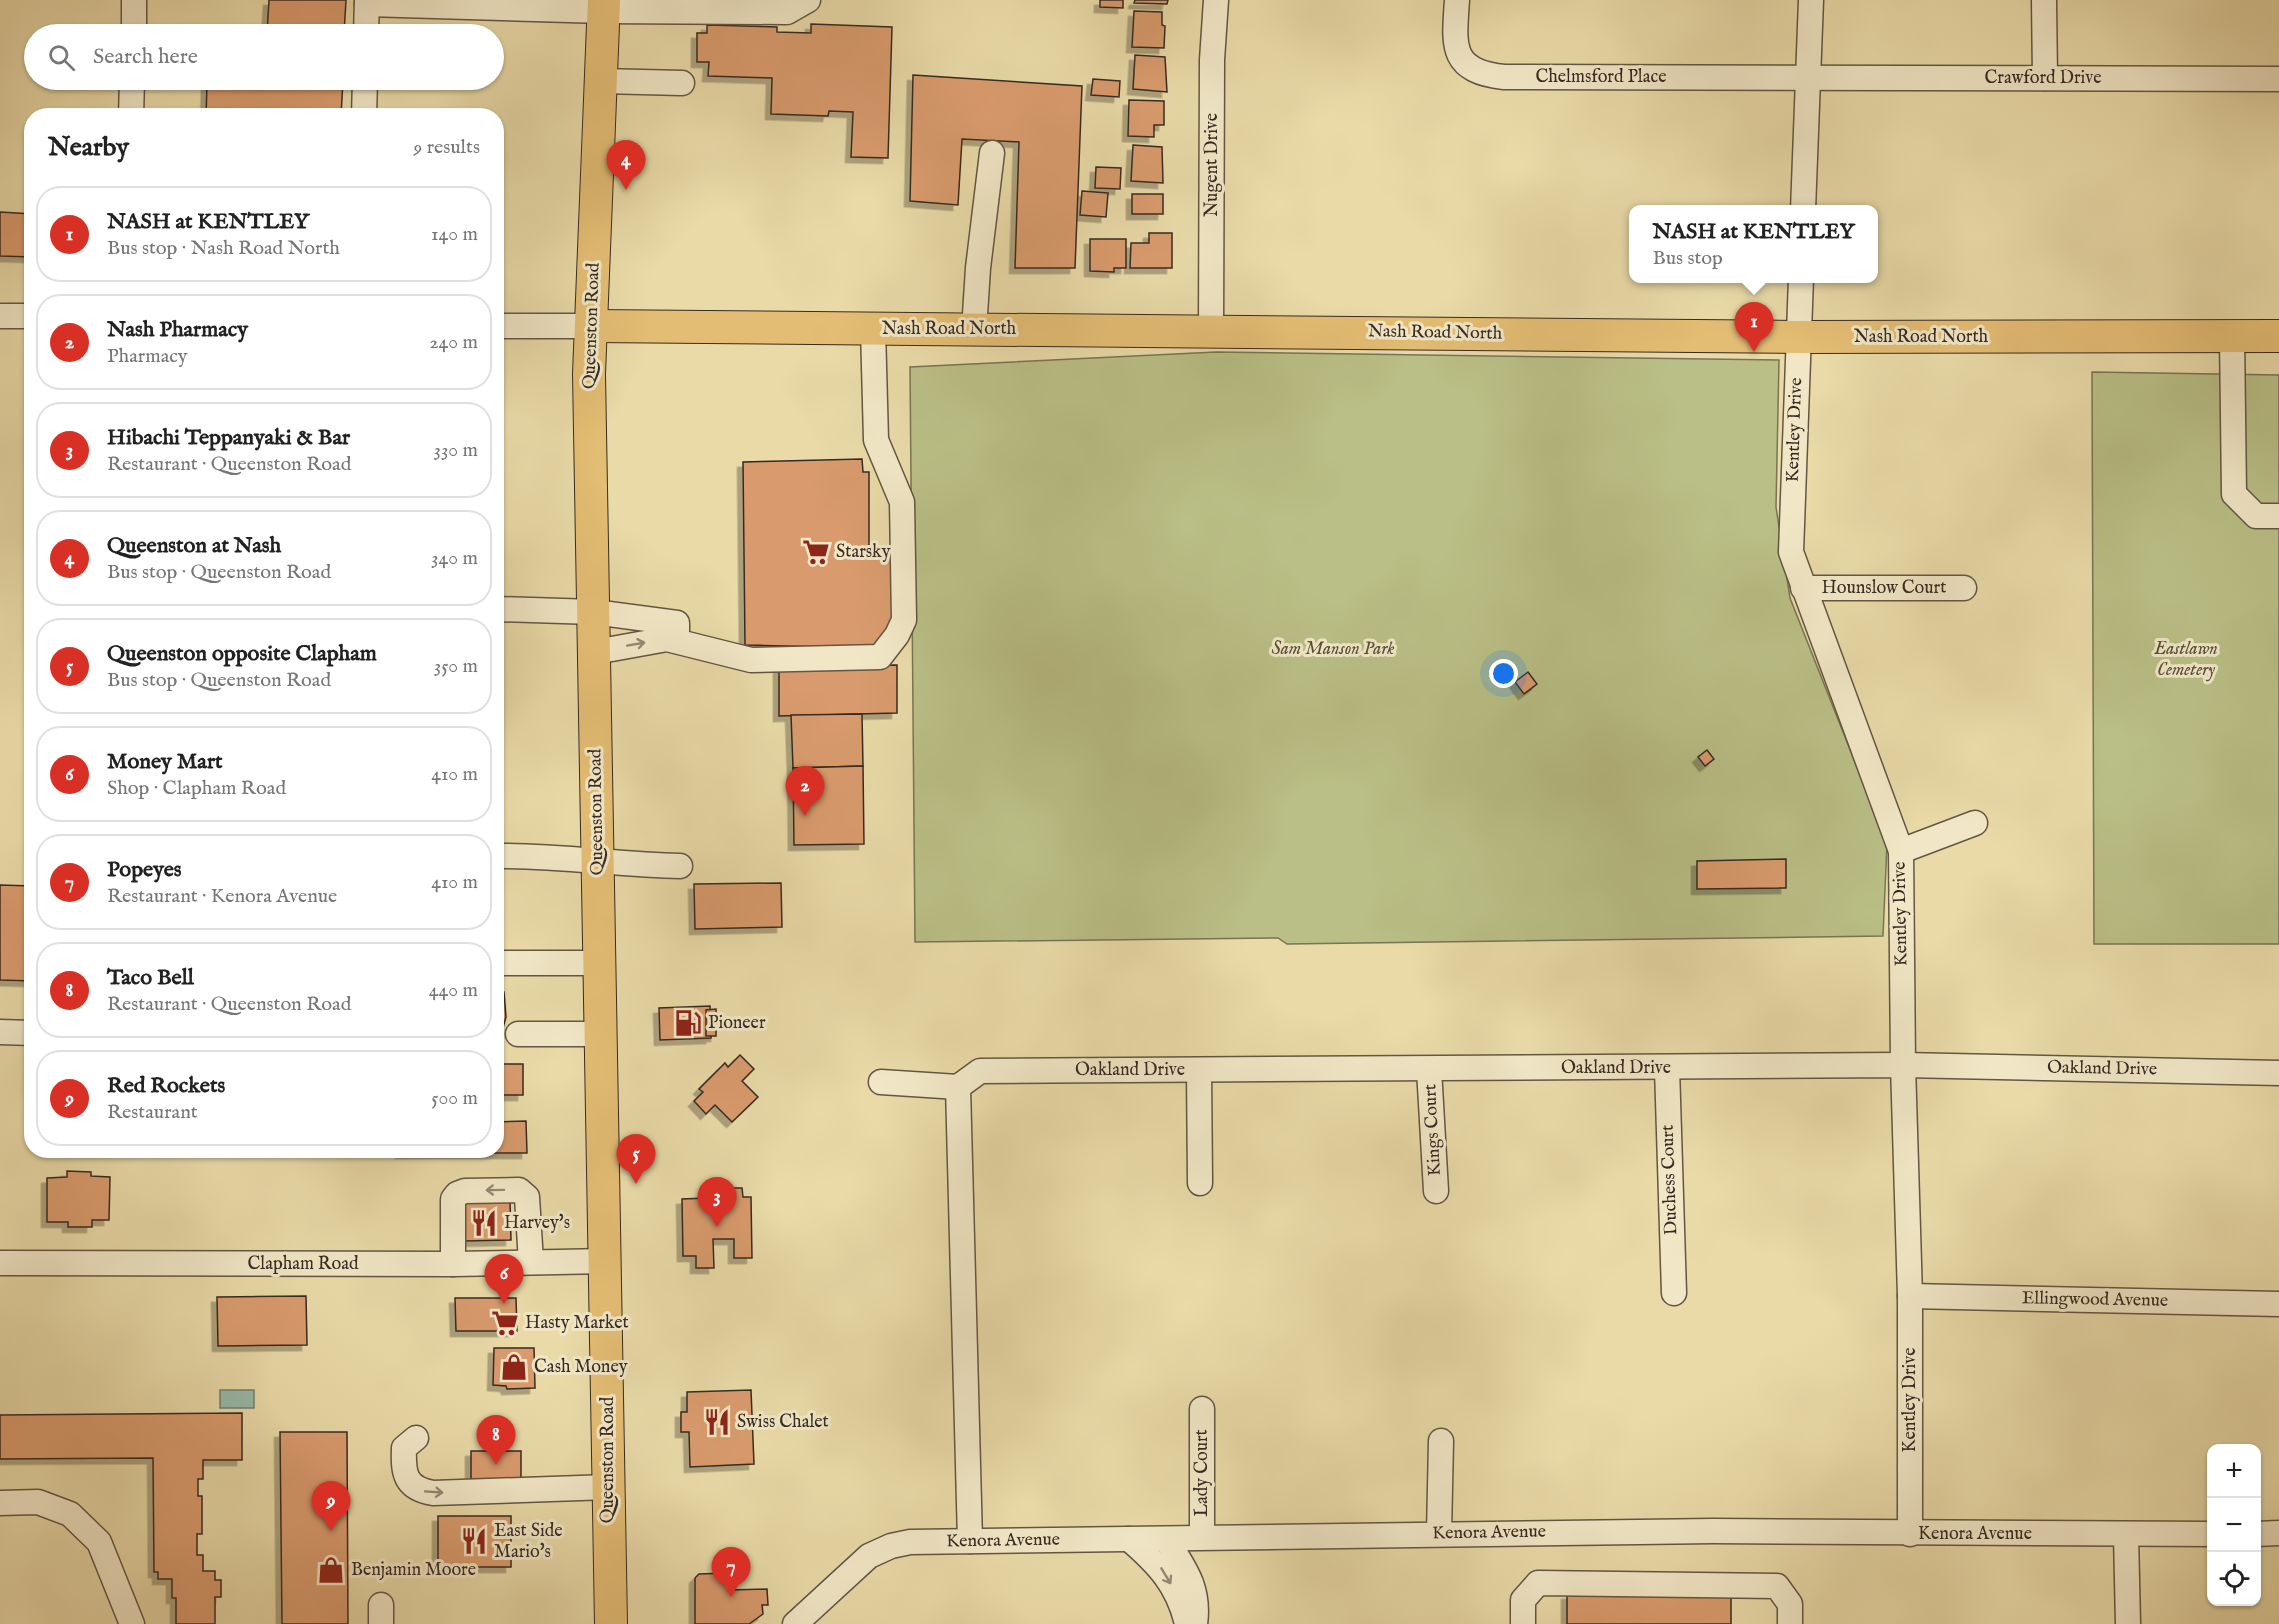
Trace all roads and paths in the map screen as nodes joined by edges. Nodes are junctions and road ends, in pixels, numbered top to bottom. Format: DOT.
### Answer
graph roads {
  1 [pos="135,0"];
  2 [pos="808,0"];
  3 [pos="1216,0"];
  4 [pos="1457,0"];
  5 [pos="1811,0"];
  6 [pos="2044,0"];
  7 [pos="367,2"];
  8 [pos="604,6"];
  9 [pos="134,24"];
  10 [pos="366,24"];
  11 [pos="2045,78"];
  12 [pos="1806,79"];
  13 [pos="2279,80"];
  14 [pos="600,81"];
  15 [pos="681,83"];
  16 [pos="131,90"];
  17 [pos="365,90"];
  18 [pos="130,108"];
  19 [pos="364,108"];
  20 [pos="992,153"];
  21 [pos="1803,205"];
  22 [pos="1801,283"];
  23 [pos="0,316"];
  24 [pos="24,316"];
  25 [pos="504,326"];
  26 [pos="592,327"];
  27 [pos="873,329"];
  28 [pos="974,330"];
  29 [pos="1211,330"];
  30 [pos="2232,336"];
  31 [pos="2279,336"];
  32 [pos="1799,337"];
  33 [pos="2279,516"];
  34 [pos="1803,588"];
  35 [pos="1964,588"];
  36 [pos="504,609"];
  37 [pos="594,612"];
  38 [pos="677,631"];
  39 [pos="595,652"];
  40 [pos="1975,823"];
  41 [pos="1901,851"];
  42 [pos="504,856"];
  43 [pos="598,860"];
  44 [pos="680,866"];
  45 [pos="504,963"];
  46 [pos="601,963"];
  47 [pos="0,1032"];
  48 [pos="24,1033"];
  49 [pos="518,1034"];
  50 [pos="601,1034"];
  51 [pos="1903,1065"];
  52 [pos="1667,1068"];
  53 [pos="1429,1069"];
  54 [pos="1199,1070"];
  55 [pos="2279,1073"];
  56 [pos="881,1082"];
  57 [pos="958,1087"];
  58 [pos="1200,1183"];
  59 [pos="1436,1191"];
  60 [pos="607,1261"];
  61 [pos="531,1262"];
  62 [pos="0,1263"];
  63 [pos="453,1264"];
  64 [pos="1674,1293"];
  65 [pos="1910,1296"];
  66 [pos="2279,1304"];
  67 [pos="1202,1409"];
  68 [pos="416,1438"];
  69 [pos="1441,1442"];
  70 [pos="609,1487"];
  71 [pos="0,1503"];
  72 [pos="2279,1533"];
  73 [pos="1439,1534"];
  74 [pos="1910,1534"];
  75 [pos="2207,1534"];
  76 [pos="2261,1534"];
  77 [pos="2126,1535"];
  78 [pos="1202,1537"];
  79 [pos="1129,1539"];
  80 [pos="1166,1539"];
  81 [pos="970,1541"];
  82 [pos="132,1624"];
  83 [pos="611,1624"];
  84 [pos="795,1624"];
  85 [pos="1187,1624"];
  86 [pos="1196,1624"];
  87 [pos="1523,1624"];
  88 [pos="1790,1624"];
  89 [pos="2128,1624"];
  1 -- 9 [label="street"];
  2 -- 8 [label="street"];
  3 -- 29 [label="street, Nugent Drive"];
  4 -- 12 [label="street, Chelmsford Place"];
  5 -- 12 [label="street"];
  6 -- 11 [label="street"];
  7 -- 8 [label="street"];
  7 -- 10 [label="street"];
  8 -- 14 [label="main road, Queenston Road"];
  11 -- 12 [label="street, Crawford Drive"];
  11 -- 13 [label="street, Crawford Drive"];
  12 -- 21 [label="street"];
  14 -- 15 [label="street"];
  14 -- 26 [label="main road, Queenston Road"];
  16 -- 18 [label="street"];
  17 -- 19 [label="street"];
  20 -- 28 [label="street"];
  22 -- 32 [label="street, Kentley Drive"];
  23 -- 24 [label="street"];
  25 -- 26 [label="street"];
  26 -- 27 [label="main road, Nash Road North"];
  26 -- 37 [label="main road, Queenston Road"];
  27 -- 28 [label="main road, Nash Road North"];
  27 -- 38 [label="street"];
  28 -- 29 [label="main road, Nash Road North"];
  29 -- 32 [label="main road, Nash Road North"];
  30 -- 31 [label="main road, Nash Road North"];
  30 -- 32 [label="main road, Nash Road North"];
  30 -- 33 [label="street"];
  32 -- 34 [label="street, Kentley Drive"];
  34 -- 35 [label="street, Hounslow Court"];
  34 -- 41 [label="street, Kentley Drive"];
  36 -- 37 [label="street"];
  37 -- 38 [label="street"];
  37 -- 39 [label="main road, Queenston Road"];
  39 -- 38 [label="street, one-way"];
  39 -- 43 [label="main road, Queenston Road"];
  40 -- 41 [label="street"];
  41 -- 51 [label="street, Kentley Drive"];
  42 -- 43 [label="street"];
  43 -- 44 [label="street"];
  43 -- 46 [label="main road, Queenston Road"];
  45 -- 46 [label="street"];
  46 -- 50 [label="main road, Queenston Road"];
  47 -- 48 [label="street"];
  49 -- 50 [label="street"];
  50 -- 60 [label="main road, Queenston Road"];
  51 -- 52 [label="street, Oakland Drive"];
  51 -- 55 [label="street, Oakland Drive"];
  51 -- 65 [label="street, Kentley Drive"];
  52 -- 53 [label="street, Oakland Drive"];
  52 -- 64 [label="street, Duchess Court"];
  53 -- 54 [label="street, Oakland Drive"];
  53 -- 59 [label="street, Kings Court"];
  54 -- 57 [label="street, Oakland Drive"];
  54 -- 58 [label="street"];
  56 -- 57 [label="street"];
  57 -- 81 [label="street"];
  60 -- 61 [label="street, Clapham Road"];
  60 -- 70 [label="main road, Queenston Road"];
  61 -- 63 [label="street, Clapham Road"];
  61 -- 63 [label="street, one-way"];
  62 -- 63 [label="street, Clapham Road"];
  65 -- 66 [label="street, Ellingwood Avenue"];
  65 -- 74 [label="street, Kentley Drive"];
  67 -- 78 [label="street, Lady Court"];
  68 -- 70 [label="street, one-way"];
  69 -- 73 [label="street"];
  70 -- 83 [label="main road, Queenston Road"];
  71 -- 82 [label="street"];
  72 -- 76 [label="street"];
  73 -- 74 [label="street, Kenora Avenue"];
  73 -- 78 [label="street, Kenora Avenue"];
  74 -- 77 [label="street, Kenora Avenue"];
  75 -- 77 [label="street, Kenora Avenue"];
  77 -- 89 [label="street"];
  78 -- 80 [label="street, Kenora Avenue"];
  79 -- 80 [label="street, Kenora Avenue"];
  79 -- 81 [label="street, Kenora Avenue"];
  79 -- 85 [label="street, one-way"];
  80 -- 86 [label="street"];
  81 -- 84 [label="street, Kenora Avenue"];
  87 -- 88 [label="street"];
}
